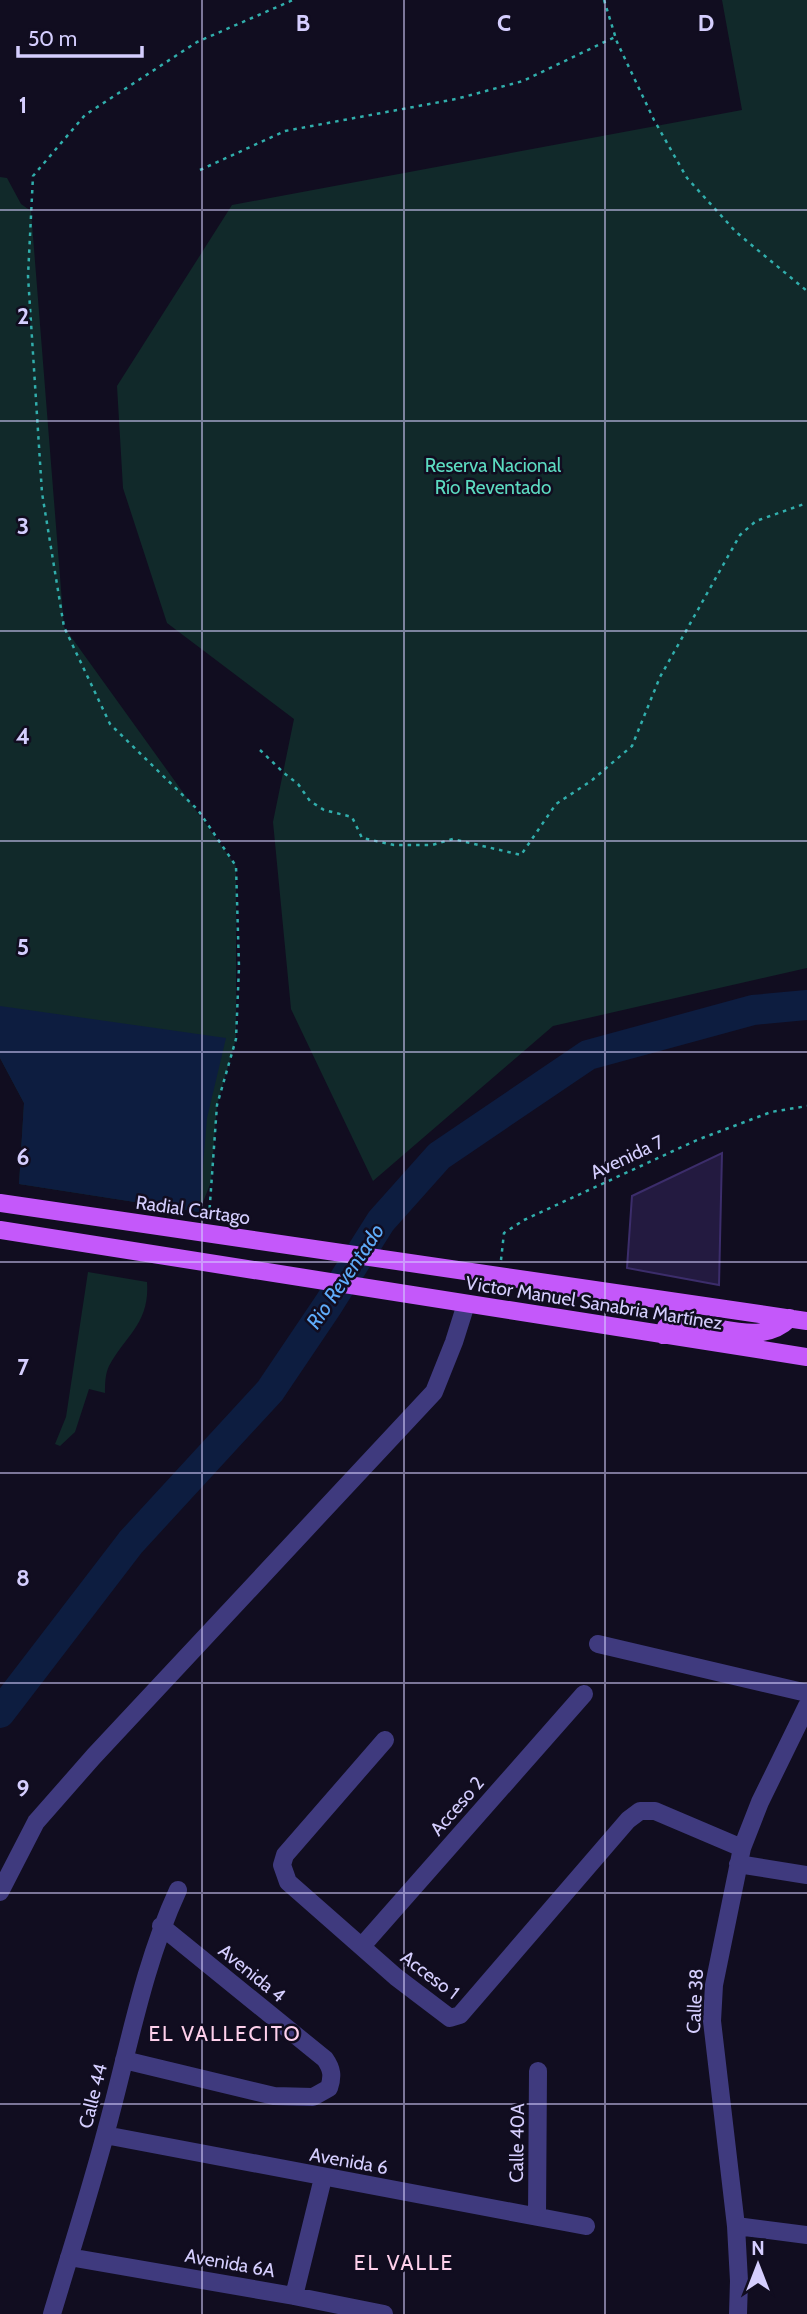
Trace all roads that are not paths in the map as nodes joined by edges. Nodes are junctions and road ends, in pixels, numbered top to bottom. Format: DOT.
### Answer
graph roads {
  1 [pos="0,1203"];
  2 [pos="0,1230"];
  3 [pos="72,1241"];
  4 [pos="0,1243"];
  5 [pos="380,1259"];
  6 [pos="466,1304"];
  7 [pos="798,1319"];
  8 [pos="663,1335"];
  9 [pos="807,1357"];
  10 [pos="598,1644"];
  11 [pos="807,1693"];
  12 [pos="584,1695"];
  13 [pos="807,1706"];
  14 [pos="385,1740"];
  15 [pos="740,1856"];
  16 [pos="807,1875"];
  17 [pos="178,1890"];
  18 [pos="0,1892"];
  19 [pos="161,1926"];
  20 [pos="362,1946"];
  21 [pos="124,2060"];
  22 [pos="538,2071"];
  23 [pos="105,2135"];
  24 [pos="323,2178"];
  25 [pos="537,2216"];
  26 [pos="586,2226"];
  27 [pos="736,2226"];
  28 [pos="807,2235"];
  29 [pos="69,2256"];
  30 [pos="294,2296"];
  31 [pos="52,2314"];
  32 [pos="384,2314"];
  33 [pos="738,2314"];
  1 -- 5 [label="main road, Radial Cartago"];
  2 -- 3 [label="main road"];
  3 -- 4 [label="main road"];
  3 -- 6 [label="main road, Victor Manuel Sanabria Martínez"];
  5 -- 7 [label="main road, Victor Manuel Sanabria Martínez"];
  6 -- 8 [label="main road, Victor Manuel Sanabria Martínez"];
  6 -- 18 [label="street"];
  7 -- 8 [label="main road"];
  8 -- 9 [label="main road, Victor Manuel Sanabria Martínez"];
  10 -- 11 [label="street"];
  12 -- 20 [label="street, Acceso 2"];
  13 -- 15 [label="street, Calle 38"];
  14 -- 20 [label="street, Acceso 1"];
  15 -- 16 [label="street"];
  15 -- 20 [label="street, Acceso 1"];
  15 -- 27 [label="street, Calle 38"];
  17 -- 19 [label="street, Calle 44"];
  19 -- 21 [label="street, Calle 44"];
  19 -- 21 [label="street, Avenida 4"];
  21 -- 23 [label="street, Calle 44"];
  22 -- 25 [label="street, Calle 40A"];
  23 -- 24 [label="street, Avenida 6"];
  23 -- 29 [label="street, Calle 44"];
  24 -- 25 [label="street, Avenida 6"];
  24 -- 30 [label="street"];
  25 -- 26 [label="street, Avenida 6"];
  27 -- 28 [label="street"];
  27 -- 33 [label="street, Calle 38"];
  29 -- 30 [label="street, Avenida 6A"];
  29 -- 31 [label="street, Calle 44"];
  30 -- 32 [label="street, Avenida 6A"];
}
